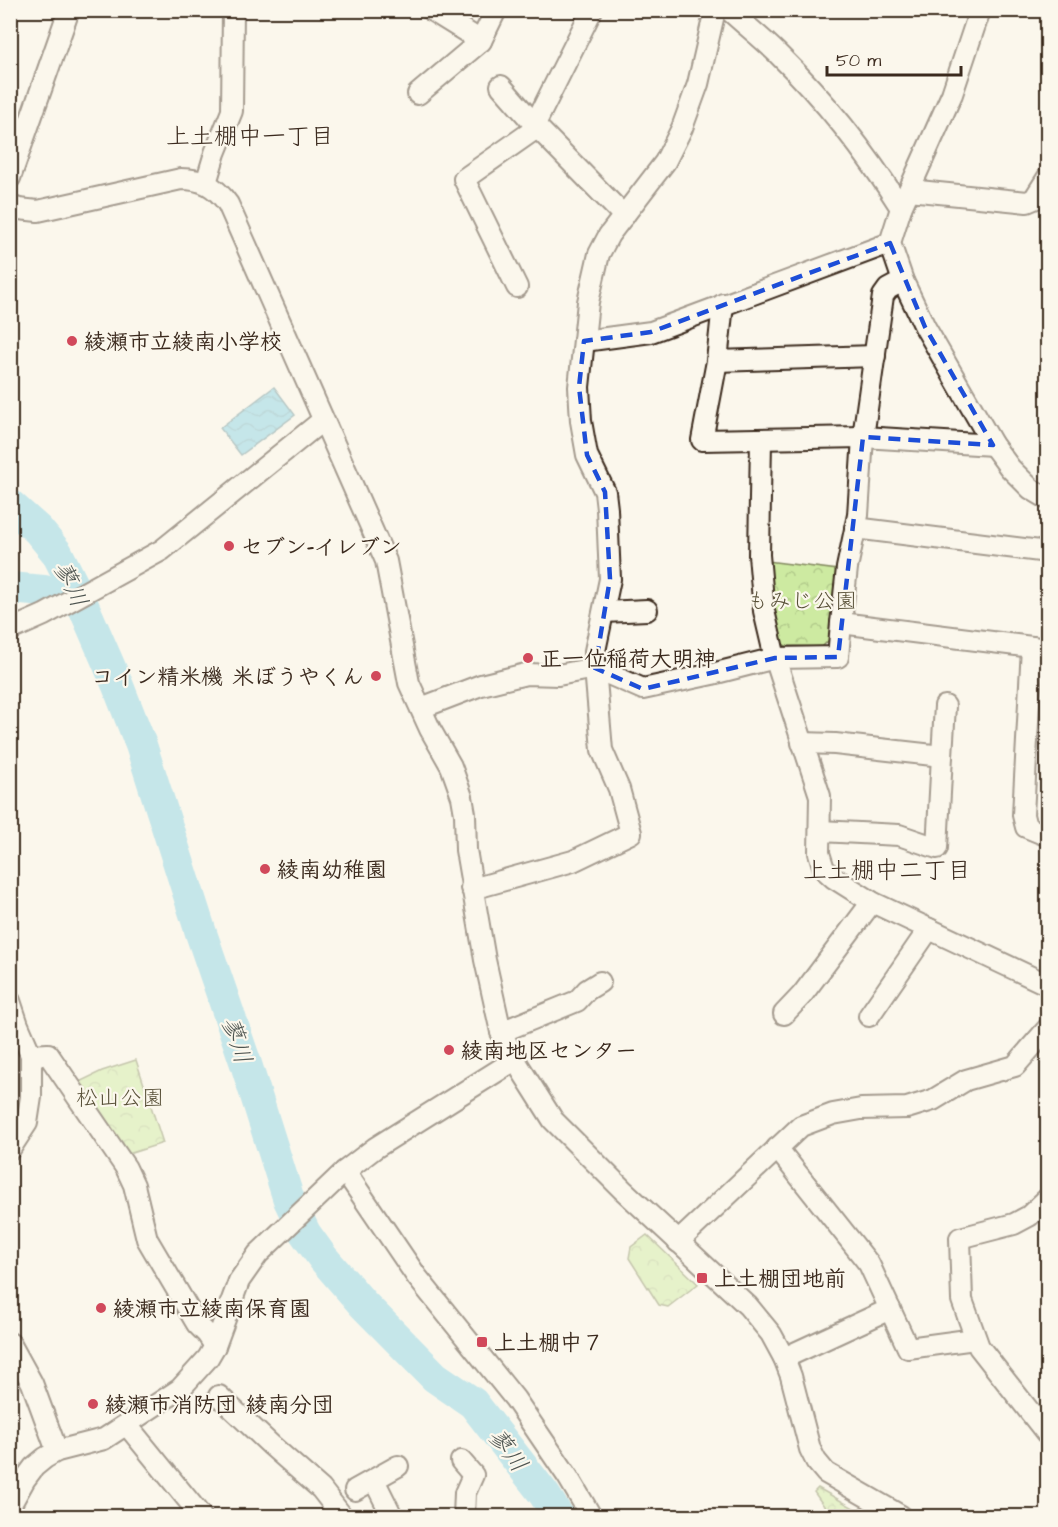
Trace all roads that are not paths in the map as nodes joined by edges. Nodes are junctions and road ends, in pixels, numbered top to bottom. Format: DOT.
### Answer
graph roads {
  1 [pos="69,10"];
  2 [pos="233,10"];
  3 [pos="431,10"];
  4 [pos="496,10"];
  5 [pos="592,10"];
  6 [pos="715,10"];
  7 [pos="729,10"];
  8 [pos="980,10"];
  9 [pos="481,41"];
  10 [pos="501,86"];
  11 [pos="418,94"];
  12 [pos="535,124"];
  13 [pos="1047,177"];
  14 [pos="10,178"];
  15 [pos="206,183"];
  16 [pos="905,199"];
  17 [pos="10,206"];
  18 [pos="624,216"];
  19 [pos="890,243"];
  20 [pos="903,281"];
  21 [pos="517,287"];
  22 [pos="723,304"];
  23 [pos="584,341"];
  24 [pos="875,356"];
  25 [pos="717,361"];
  26 [pos="323,420"];
  27 [pos="863,436"];
  28 [pos="761,440"];
  29 [pos="993,445"];
  30 [pos="1047,499"];
  31 [pos="855,528"];
  32 [pos="1047,552"];
  33 [pos="647,610"];
  34 [pos="604,612"];
  35 [pos="841,623"];
  36 [pos="10,630"];
  37 [pos="1040,648"];
  38 [pos="775,658"];
  39 [pos="595,668"];
  40 [pos="945,706"];
  41 [pos="421,708"];
  42 [pos="802,743"];
  43 [pos="942,756"];
  44 [pos="820,831"];
  45 [pos="1047,837"];
  46 [pos="471,888"];
  47 [pos="872,902"];
  48 [pos="929,929"];
  49 [pos="1047,981"];
  50 [pos="600,982"];
  51 [pos="10,1001"];
  52 [pos="784,1014"];
  53 [pos="869,1016"];
  54 [pos="14,1027"];
  55 [pos="1047,1028"];
  56 [pos="501,1032"];
  57 [pos="31,1055"];
  58 [pos="515,1060"];
  59 [pos="777,1148"];
  60 [pos="10,1149"];
  61 [pos="345,1171"];
  62 [pos="1047,1198"];
  63 [pos="678,1242"];
  64 [pos="890,1309"];
  65 [pos="975,1339"];
  66 [pos="10,1343"];
  67 [pos="215,1347"];
  68 [pos="784,1358"];
  69 [pos="219,1396"];
  70 [pos="127,1425"];
  71 [pos="1047,1435"];
  72 [pos="57,1451"];
  73 [pos="461,1461"];
  74 [pos="398,1466"];
  75 [pos="374,1480"];
  76 [pos="355,1490"];
  77 [pos="10,1506"];
  78 [pos="201,1516"];
  79 [pos="342,1516"];
  80 [pos="400,1516"];
  81 [pos="464,1516"];
  82 [pos="591,1516"];
  83 [pos="901,1516"];
  1 -- 14 [label="street"];
  2 -- 15 [label="street"];
  3 -- 9 [label="street"];
  4 -- 9 [label="street"];
  5 -- 12 [label="street"];
  6 -- 18 [label="street"];
  7 -- 16 [label="street"];
  8 -- 16 [label="street"];
  9 -- 11 [label="street"];
  10 -- 12 [label="street"];
  12 -- 18 [label="street"];
  12 -- 21 [label="street"];
  13 -- 16 [label="street"];
  15 -- 17 [label="street"];
  15 -- 26 [label="street"];
  16 -- 19 [label="street"];
  18 -- 23 [label="street"];
  19 -- 20 [label="street"];
  19 -- 22 [label="street"];
  20 -- 24 [label="street"];
  20 -- 29 [label="street"];
  22 -- 23 [label="street"];
  22 -- 25 [label="street"];
  23 -- 34 [label="street"];
  24 -- 25 [label="street"];
  24 -- 27 [label="street"];
  25 -- 28 [label="street"];
  26 -- 36 [label="street"];
  26 -- 41 [label="street"];
  27 -- 28 [label="street"];
  27 -- 29 [label="street"];
  27 -- 31 [label="street"];
  28 -- 38 [label="street"];
  29 -- 30 [label="street"];
  31 -- 32 [label="street"];
  31 -- 35 [label="street"];
  33 -- 34 [label="street"];
  34 -- 39 [label="street"];
  35 -- 37 [label="street"];
  35 -- 38 [label="street"];
  37 -- 45 [label="street"];
  38 -- 39 [label="street"];
  38 -- 42 [label="street"];
  39 -- 41 [label="street"];
  39 -- 46 [label="street"];
  40 -- 43 [label="street"];
  41 -- 46 [label="street"];
  42 -- 43 [label="street"];
  42 -- 44 [label="street"];
  43 -- 44 [label="street"];
  44 -- 47 [label="street"];
  46 -- 56 [label="street"];
  47 -- 48 [label="street"];
  47 -- 52 [label="street"];
  48 -- 49 [label="street"];
  48 -- 53 [label="street"];
  50 -- 56 [label="street"];
  51 -- 54 [label="street"];
  54 -- 57 [label="street"];
  55 -- 59 [label="street"];
  56 -- 58 [label="street"];
  57 -- 60 [label="street"];
  57 -- 67 [label="street"];
  58 -- 61 [label="street"];
  58 -- 63 [label="street"];
  59 -- 63 [label="street"];
  59 -- 64 [label="street"];
  61 -- 67 [label="street"];
  61 -- 82 [label="street"];
  62 -- 65 [label="street"];
  63 -- 68 [label="street"];
  64 -- 65 [label="street"];
  64 -- 68 [label="street"];
  65 -- 71 [label="street"];
  66 -- 72 [label="street"];
  67 -- 70 [label="street"];
  68 -- 83 [label="street"];
  69 -- 79 [label="street"];
  70 -- 72 [label="street"];
  70 -- 78 [label="street"];
  72 -- 77 [label="street"];
  73 -- 81 [label="street"];
  74 -- 75 [label="street"];
  75 -- 76 [label="street"];
  75 -- 80 [label="street"];
}
